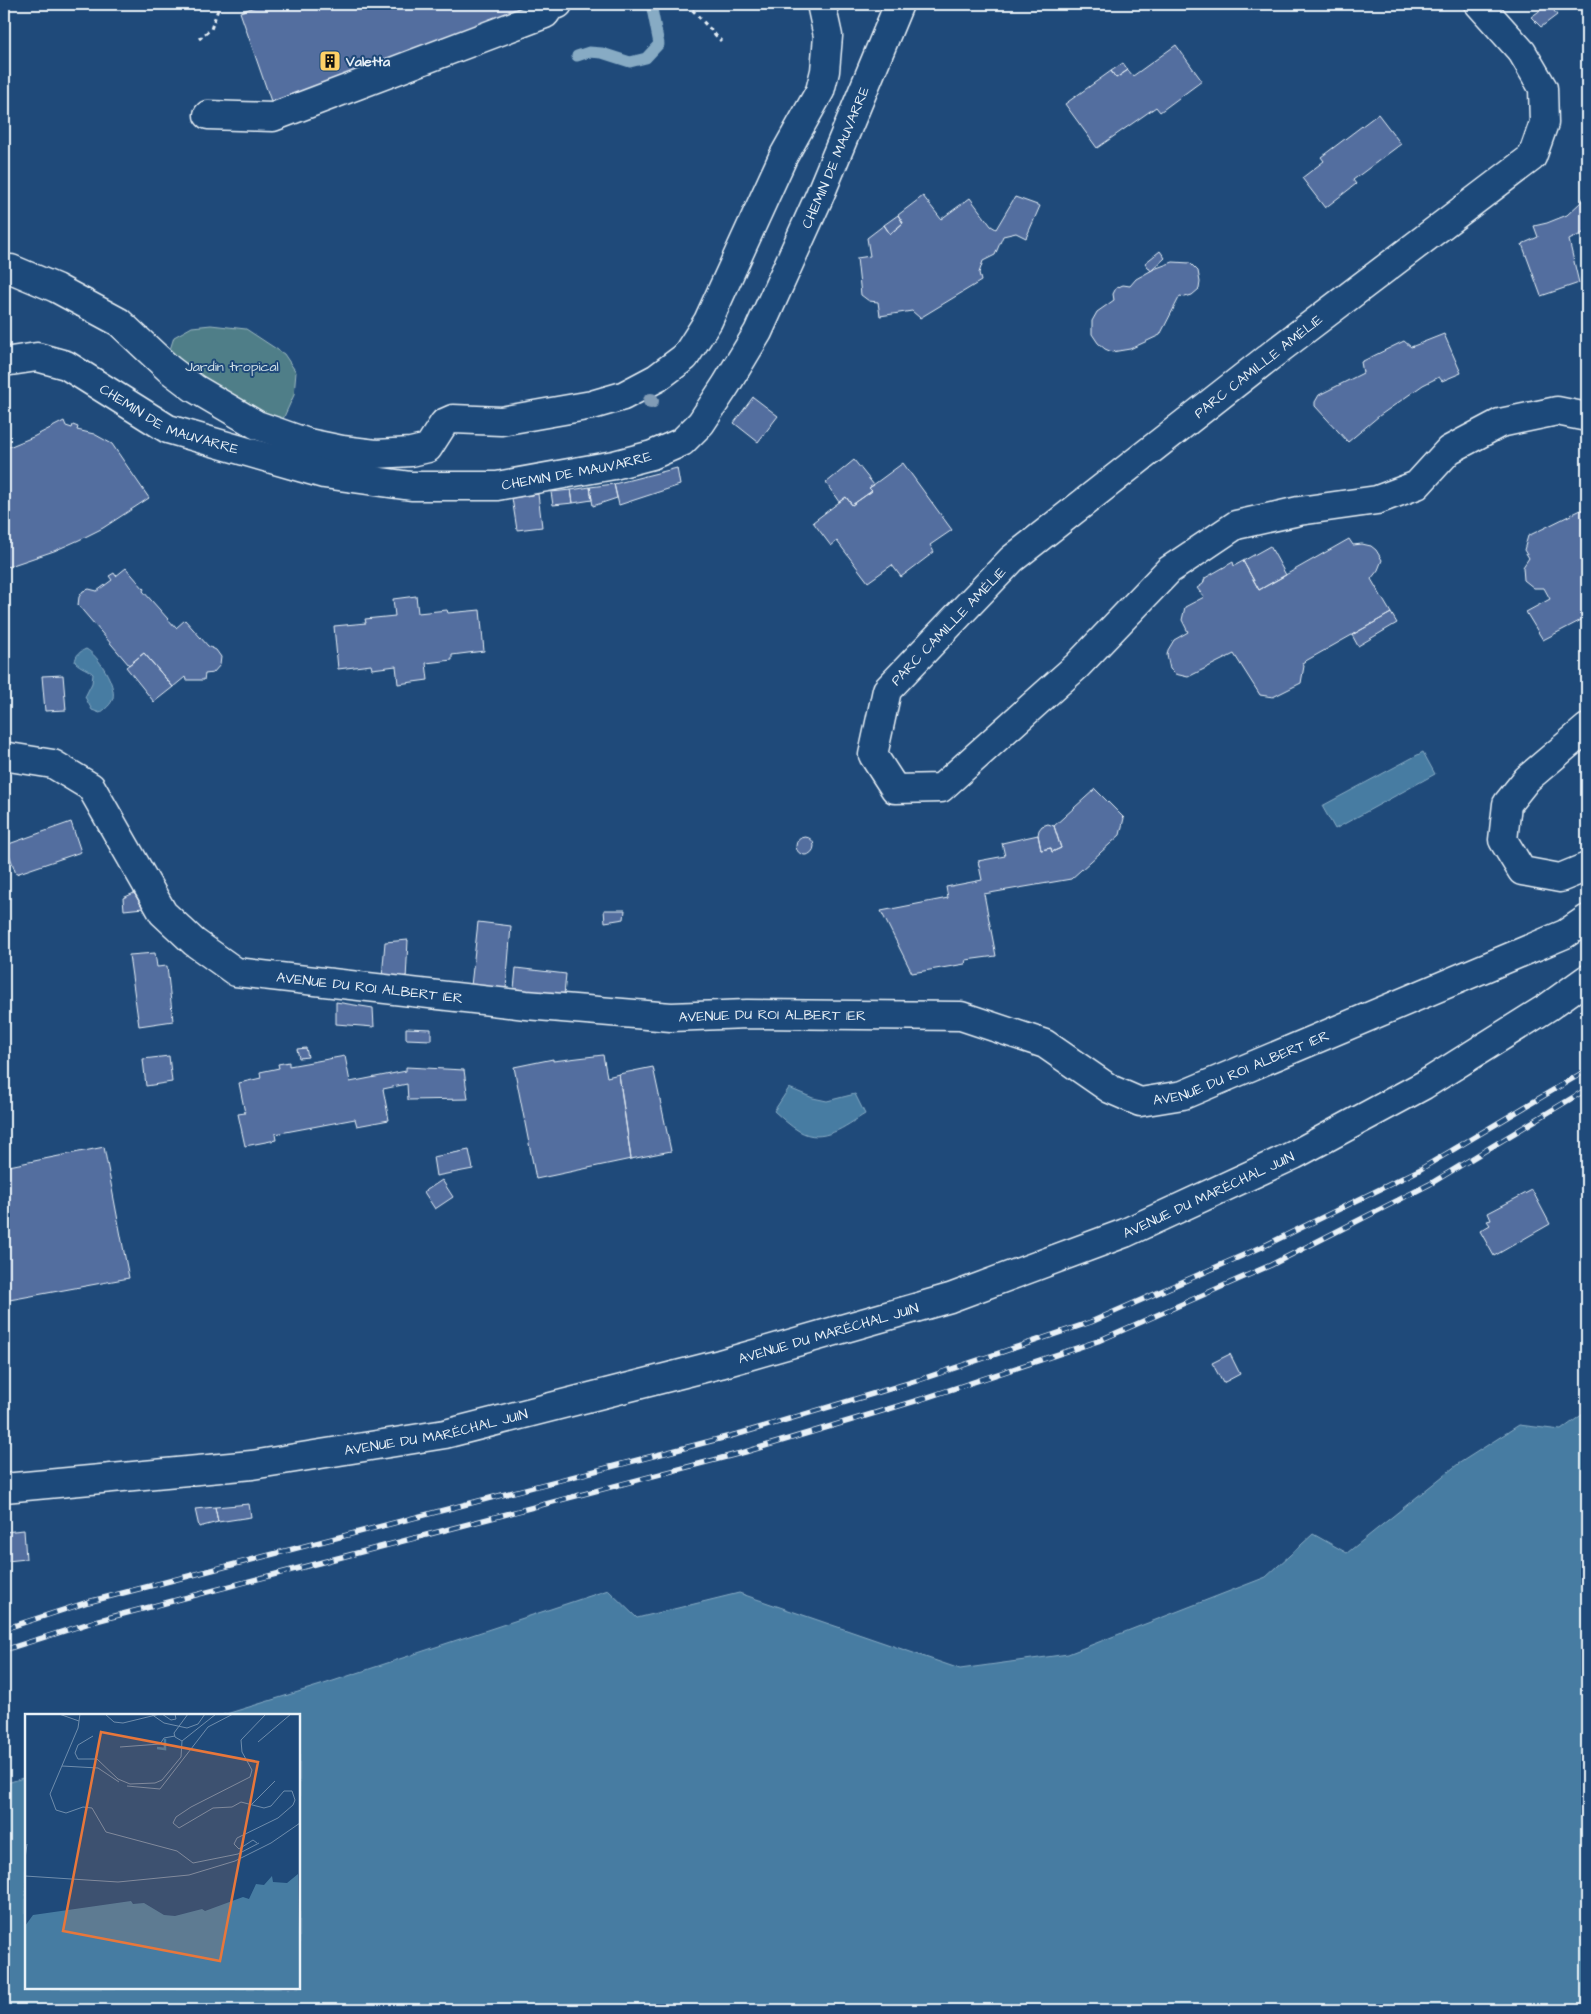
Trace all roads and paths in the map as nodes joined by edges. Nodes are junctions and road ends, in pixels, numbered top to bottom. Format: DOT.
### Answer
graph roads {
  1 [pos="220,4"];
  2 [pos="552,4"];
  3 [pos="558,4"];
  4 [pos="687,4"];
  5 [pos="821,4"];
  6 [pos="899,4"];
  7 [pos="1479,4"];
  8 [pos="199,39"];
  9 [pos="721,41"];
  10 [pos="208,115"];
  11 [pos="4,269"];
  12 [pos="4,362"];
  13 [pos="1587,416"];
  14 [pos="1587,728"];
  15 [pos="4,758"];
  16 [pos="1587,867"];
  17 [pos="1587,920"];
  18 [pos="1587,979"];
  19 [pos="4,1488"];
  1 -- 8 [label="path"];
  2 -- 3 [label="street"];
  2 -- 10 [label="street"];
  4 -- 9 [label="path"];
  5 -- 11 [label="street"];
  6 -- 12 [label="street, CHEMIN DE MAUVARRE"];
  7 -- 13 [label="street, PARC CAMILLE AMÉLIE"];
  14 -- 16 [label="street"];
  15 -- 17 [label="street, AVENUE DU ROI ALBERT 1ER"];
  18 -- 19 [label="street, AVENUE DU MARÉCHAL JUIN"];
}
